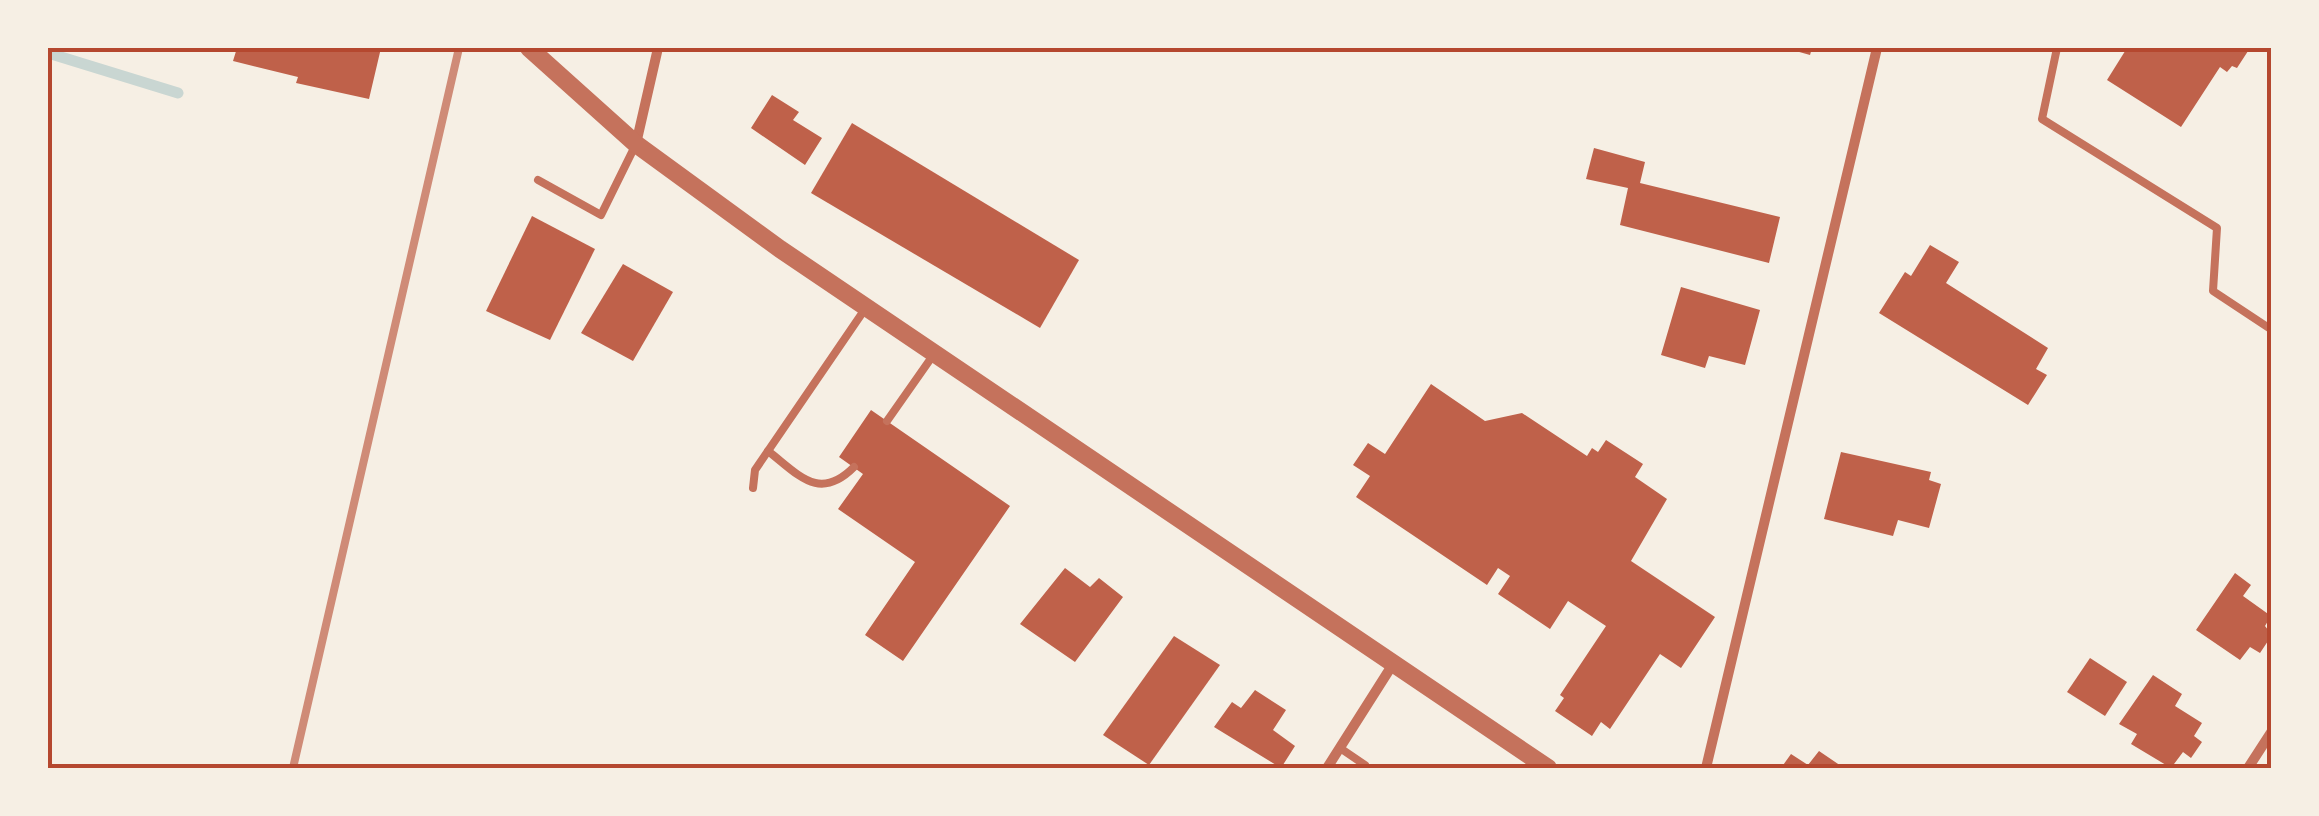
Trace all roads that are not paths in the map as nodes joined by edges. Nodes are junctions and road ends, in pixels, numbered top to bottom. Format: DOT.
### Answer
graph roads {
  1 [pos="529,48"];
  2 [pos="658,48"];
  3 [pos="1877,48"];
  4 [pos="2057,48"];
  5 [pos="636,144"];
  6 [pos="538,180"];
  7 [pos="865,309"];
  8 [pos="2272,330"];
  9 [pos="934,354"];
  10 [pos="887,421"];
  11 [pos="768,451"];
  12 [pos="854,467"];
  13 [pos="753,488"];
  14 [pos="1393,664"];
  15 [pos="2272,731"];
  16 [pos="1340,748"];
  17 [pos="1366,765"];
  18 [pos="1327,768"];
  19 [pos="1548,768"];
  20 [pos="1706,768"];
  21 [pos="2248,768"];
  1 -- 5 [label="street"];
  2 -- 5 [label="street"];
  3 -- 20 [label="street"];
  4 -- 8 [label="lane"];
  5 -- 6 [label="lane"];
  5 -- 7 [label="street"];
  7 -- 9 [label="street"];
  7 -- 11 [label="lane"];
  9 -- 10 [label="lane"];
  9 -- 14 [label="street"];
  11 -- 12 [label="lane"];
  11 -- 13 [label="lane"];
  14 -- 16 [label="street"];
  14 -- 19 [label="street"];
  15 -- 21 [label="street"];
  16 -- 17 [label="lane"];
  16 -- 18 [label="street"];
}
